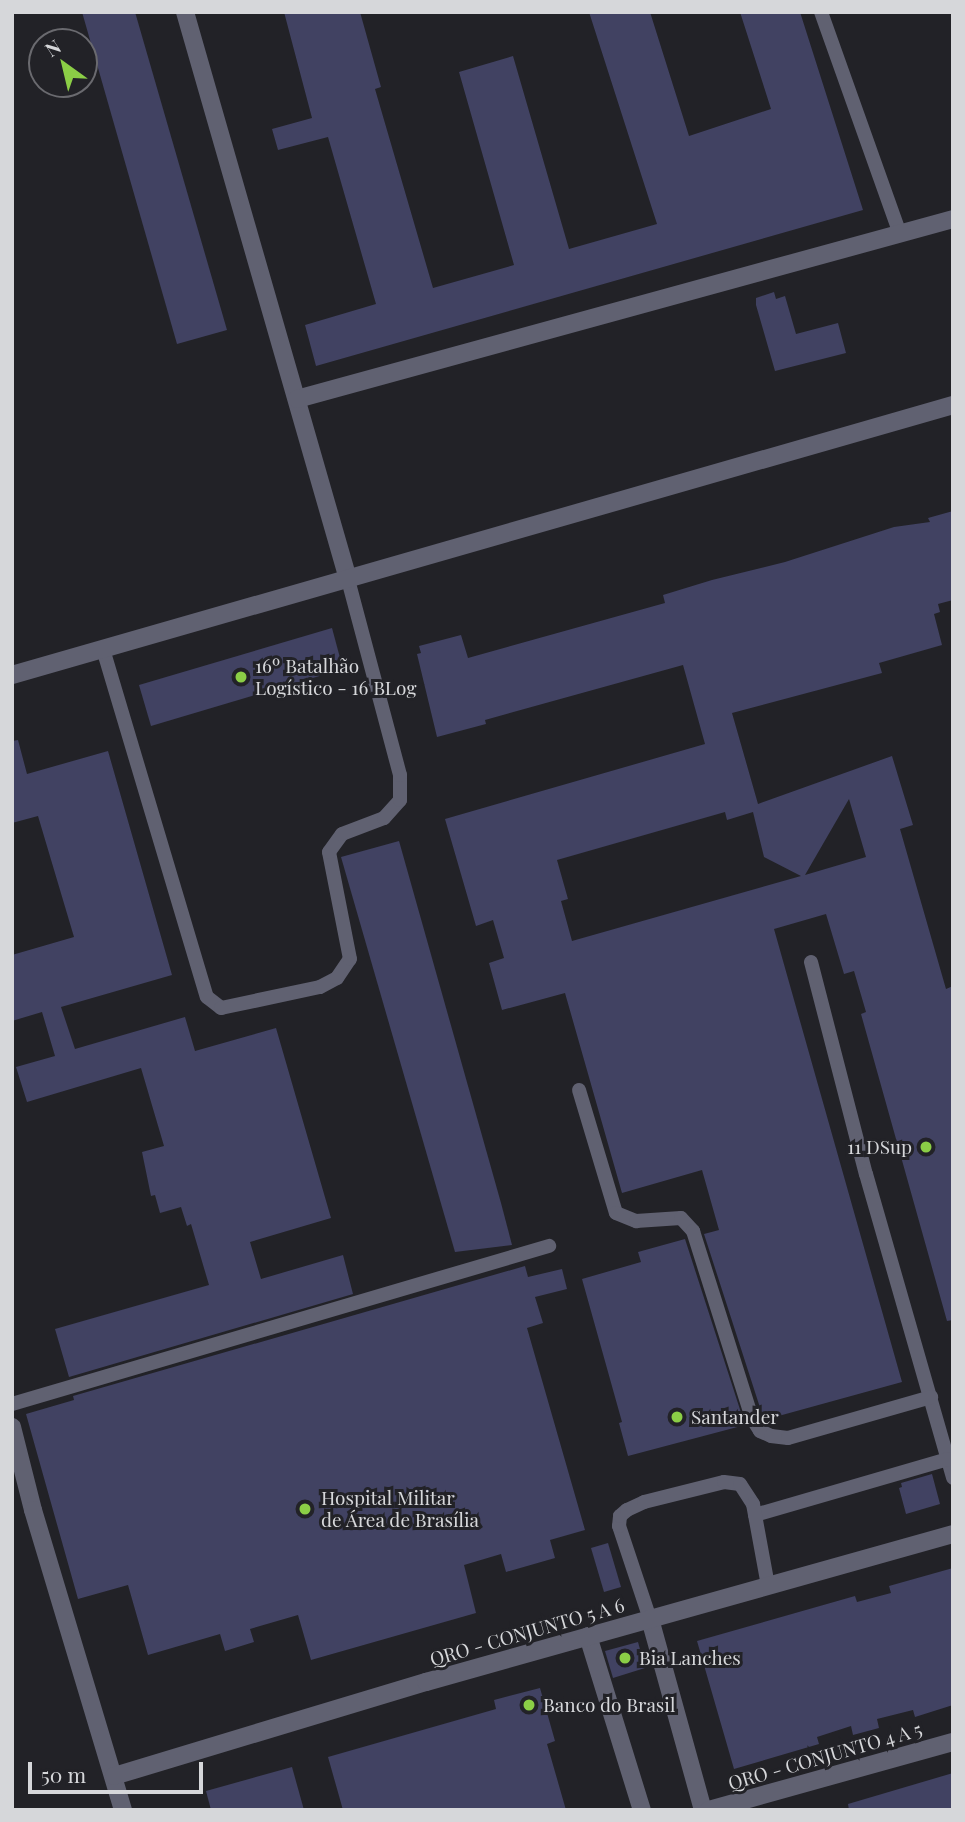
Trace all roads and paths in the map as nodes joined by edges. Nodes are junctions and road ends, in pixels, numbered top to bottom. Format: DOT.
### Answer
graph roads {
  1 [pos="186,12"];
  2 [pos="821,12"];
  3 [pos="953,219"];
  4 [pos="900,234"];
  5 [pos="297,399"];
  6 [pos="953,405"];
  7 [pos="348,579"];
  8 [pos="103,649"];
  9 [pos="12,675"];
  10 [pos="811,962"];
  11 [pos="579,1090"];
  12 [pos="549,1246"];
  13 [pos="930,1397"];
  14 [pos="12,1404"];
  15 [pos="12,1427"];
  16 [pos="951,1466"];
  17 [pos="755,1515"];
  18 [pos="953,1534"];
  19 [pos="768,1586"];
  20 [pos="650,1619"];
  21 [pos="588,1636"];
  22 [pos="953,1742"];
  23 [pos="114,1776"];
  24 [pos="123,1810"];
  25 [pos="642,1810"];
  26 [pos="703,1810"];
  27 [pos="709,1810"];
  1 -- 5 [label="street"];
  2 -- 4 [label="lane"];
  3 -- 4 [label="street"];
  4 -- 5 [label="street"];
  5 -- 7 [label="street"];
  6 -- 7 [label="street"];
  7 -- 8 [label="street"];
  7 -- 8 [label="lane"];
  8 -- 9 [label="street"];
  10 -- 13 [label="lane"];
  11 -- 13 [label="lane"];
  12 -- 14 [label="lane"];
  13 -- 16 [label="lane"];
  15 -- 23 [label="street"];
  16 -- 17 [label="lane"];
  17 -- 19 [label="lane"];
  17 -- 20 [label="lane"];
  18 -- 19 [label="street, QRO - CONJUNTO 5 A 6"];
  19 -- 20 [label="street, QRO - CONJUNTO 5 A 6"];
  20 -- 21 [label="street, QRO - CONJUNTO 5 A 6"];
  20 -- 26 [label="street"];
  21 -- 23 [label="street, QRO - CONJUNTO 5 A 6"];
  21 -- 25 [label="street"];
  22 -- 27 [label="street, QRO - CONJUNTO 4 A 5"];
  23 -- 24 [label="street"];
}
